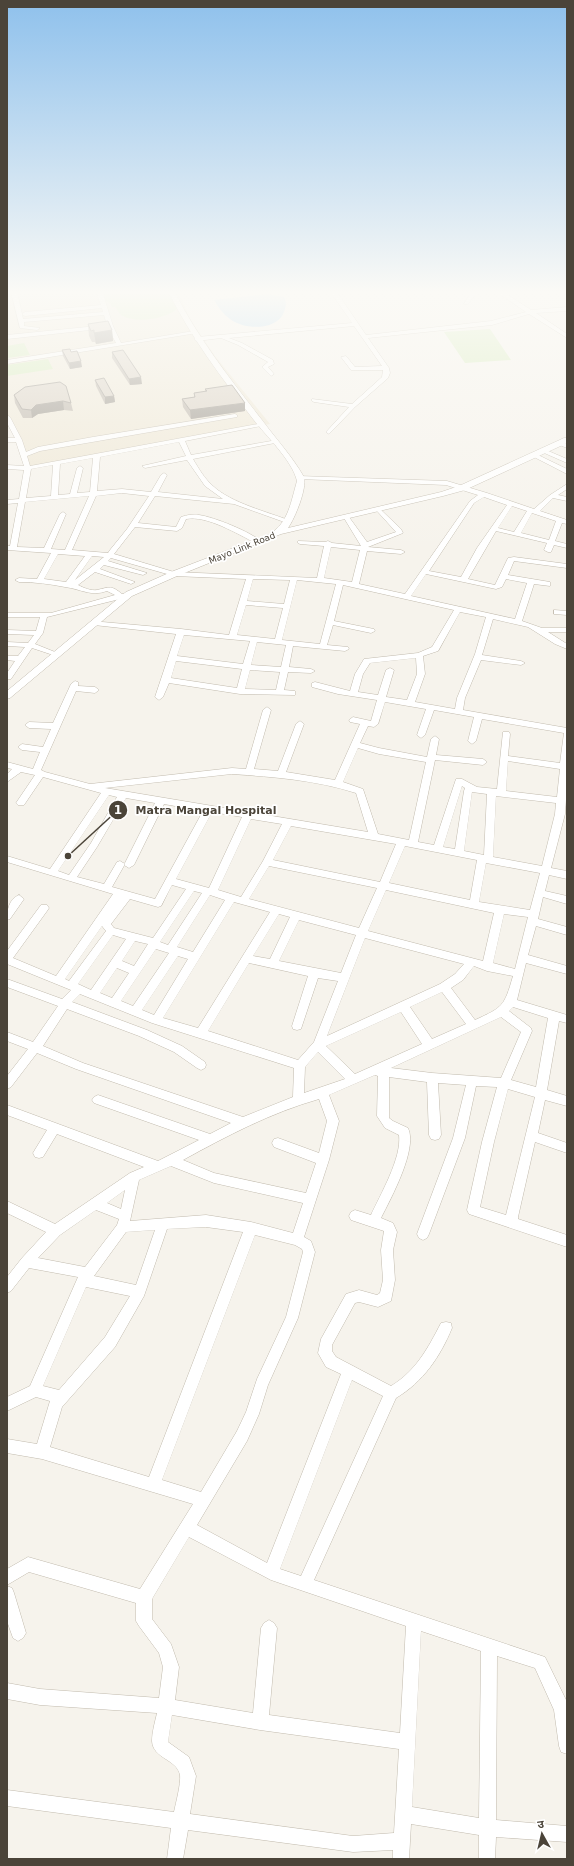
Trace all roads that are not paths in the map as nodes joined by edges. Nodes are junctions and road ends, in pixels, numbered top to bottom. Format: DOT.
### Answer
graph roads {
  1 [pos="227,378"];
  2 [pos="385,378"];
  3 [pos="314,400"];
  4 [pos="353,406"];
  5 [pos="235,416"];
  6 [pos="7,417"];
  7 [pos="260,424"];
  8 [pos="330,432"];
  9 [pos="567,434"];
  10 [pos="7,440"];
  11 [pos="19,440"];
  12 [pos="181,440"];
  13 [pos="275,442"];
  14 [pos="565,443"];
  15 [pos="544,451"];
  16 [pos="24,454"];
  17 [pos="97,455"];
  18 [pos="534,455"];
  19 [pos="190,458"];
  20 [pos="567,461"];
  21 [pos="57,462"];
  22 [pos="145,466"];
  23 [pos="7,468"];
  24 [pos="28,468"];
  25 [pos="80,468"];
  26 [pos="567,472"];
  27 [pos="164,475"];
  28 [pos="300,477"];
  29 [pos="459,486"];
  30 [pos="567,486"];
  31 [pos="93,494"];
  32 [pos="485,494"];
  33 [pos="154,495"];
  34 [pos="73,496"];
  35 [pos="552,496"];
  36 [pos="54,498"];
  37 [pos="567,499"];
  38 [pos="22,500"];
  39 [pos="7,502"];
  40 [pos="237,502"];
  41 [pos="511,503"];
  42 [pos="379,510"];
  43 [pos="533,511"];
  44 [pos="63,514"];
  45 [pos="347,518"];
  46 [pos="563,521"];
  47 [pos="133,525"];
  48 [pos="285,527"];
  49 [pos="494,529"];
  50 [pos="516,536"];
  51 [pos="258,542"];
  52 [pos="300,542"];
  53 [pos="328,543"];
  54 [pos="365,546"];
  55 [pos="549,546"];
  56 [pos="567,546"];
  57 [pos="10,548"];
  58 [pos="46,551"];
  59 [pos="55,552"];
  60 [pos="401,552"];
  61 [pos="67,553"];
  62 [pos="90,555"];
  63 [pos="109,555"];
  64 [pos="103,562"];
  65 [pos="567,566"];
  66 [pos="93,569"];
  67 [pos="425,572"];
  68 [pos="143,573"];
  69 [pos="174,574"];
  70 [pos="503,576"];
  71 [pos="250,578"];
  72 [pos="294,578"];
  73 [pos="19,580"];
  74 [pos="40,580"];
  75 [pos="320,580"];
  76 [pos="464,581"];
  77 [pos="531,581"];
  78 [pos="131,582"];
  79 [pos="340,582"];
  80 [pos="355,584"];
  81 [pos="547,584"];
  82 [pos="70,586"];
  83 [pos="115,592"];
  84 [pos="129,594"];
  85 [pos="407,597"];
  86 [pos="242,603"];
  87 [pos="287,606"];
  88 [pos="458,609"];
  89 [pos="557,612"];
  90 [pos="567,613"];
  91 [pos="7,615"];
  92 [pos="44,615"];
  93 [pos="490,616"];
  94 [pos="330,622"];
  95 [pos="518,622"];
  96 [pos="94,623"];
  97 [pos="541,630"];
  98 [pos="567,630"];
  99 [pos="181,631"];
  100 [pos="371,631"];
  101 [pos="7,632"];
  102 [pos="39,633"];
  103 [pos="232,638"];
  104 [pos="254,640"];
  105 [pos="278,642"];
  106 [pos="290,643"];
  107 [pos="7,644"];
  108 [pos="31,645"];
  109 [pos="324,647"];
  110 [pos="567,647"];
  111 [pos="345,649"];
  112 [pos="56,654"];
  113 [pos="420,655"];
  114 [pos="478,657"];
  115 [pos="7,658"];
  116 [pos="174,658"];
  117 [pos="21,659"];
  118 [pos="521,663"];
  119 [pos="246,667"];
  120 [pos="285,669"];
  121 [pos="390,670"];
  122 [pos="311,672"];
  123 [pos="8,677"];
  124 [pos="166,680"];
  125 [pos="23,682"];
  126 [pos="315,685"];
  127 [pos="95,690"];
  128 [pos="240,691"];
  129 [pos="280,692"];
  130 [pos="292,693"];
  131 [pos="353,694"];
  132 [pos="7,696"];
  133 [pos="159,697"];
  134 [pos="382,699"];
  135 [pos="410,703"];
  136 [pos="431,707"];
  137 [pos="267,710"];
  138 [pos="459,712"];
  139 [pos="479,715"];
  140 [pos="353,720"];
  141 [pos="365,722"];
  142 [pos="300,724"];
  143 [pos="28,725"];
  144 [pos="57,726"];
  145 [pos="567,731"];
  146 [pos="506,734"];
  147 [pos="421,735"];
  148 [pos="567,735"];
  149 [pos="435,739"];
  150 [pos="472,741"];
  151 [pos="355,744"];
  152 [pos="22,747"];
  153 [pos="46,750"];
  154 [pos="430,758"];
  155 [pos="504,758"];
  156 [pos="483,762"];
  157 [pos="7,766"];
  158 [pos="564,767"];
  159 [pos="18,768"];
  160 [pos="249,772"];
  161 [pos="38,773"];
  162 [pos="281,774"];
  163 [pos="7,779"];
  164 [pos="134,782"];
  165 [pos="338,784"];
  166 [pos="90,787"];
  167 [pos="474,789"];
  168 [pos="107,792"];
  169 [pos="496,792"];
  170 [pos="127,795"];
  171 [pos="161,801"];
  172 [pos="561,801"];
  173 [pos="21,803"];
  174 [pos="209,809"];
  175 [pos="563,814"];
  176 [pos="248,816"];
  177 [pos="288,822"];
  178 [pos="374,836"];
  179 [pos="402,842"];
  180 [pos="413,844"];
  181 [pos="438,848"];
  182 [pos="459,853"];
  183 [pos="7,859"];
  184 [pos="485,859"];
  185 [pos="268,862"];
  186 [pos="546,870"];
  187 [pos="52,873"];
  188 [pos="567,875"];
  189 [pos="71,879"];
  190 [pos="170,881"];
  191 [pos="192,887"];
  192 [pos="384,887"];
  193 [pos="106,889"];
  194 [pos="210,891"];
  195 [pos="540,893"];
  196 [pos="123,894"];
  197 [pos="232,898"];
  198 [pos="19,899"];
  199 [pos="567,900"];
  200 [pos="243,901"];
  201 [pos="474,904"];
  202 [pos="44,908"];
  203 [pos="276,910"];
  204 [pos="500,910"];
  205 [pos="296,915"];
  206 [pos="7,916"];
  207 [pos="533,918"];
  208 [pos="111,931"];
  209 [pos="567,931"];
  210 [pos="362,933"];
  211 [pos="133,936"];
  212 [pos="154,943"];
  213 [pos="174,950"];
  214 [pos="195,956"];
  215 [pos="246,958"];
  216 [pos="523,958"];
  217 [pos="7,960"];
  218 [pos="472,962"];
  219 [pos="115,963"];
  220 [pos="273,964"];
  221 [pos="486,966"];
  222 [pos="567,970"];
  223 [pos="136,971"];
  224 [pos="314,973"];
  225 [pos="519,974"];
  226 [pos="345,978"];
  227 [pos="59,980"];
  228 [pos="7,983"];
  229 [pos="75,986"];
  230 [pos="444,986"];
  231 [pos="94,994"];
  232 [pos="116,1002"];
  233 [pos="511,1002"];
  234 [pos="65,1004"];
  235 [pos="403,1006"];
  236 [pos="136,1011"];
  237 [pos="502,1012"];
  238 [pos="554,1016"];
  239 [pos="156,1020"];
  240 [pos="567,1020"];
  241 [pos="474,1025"];
  242 [pos="297,1026"];
  243 [pos="201,1033"];
  244 [pos="7,1036"];
  245 [pos="318,1045"];
  246 [pos="430,1046"];
  247 [pos="36,1047"];
  248 [pos="201,1065"];
  249 [pos="300,1065"];
  250 [pos="379,1072"];
  251 [pos="432,1078"];
  252 [pos="354,1080"];
  253 [pos="472,1081"];
  254 [pos="504,1083"];
  255 [pos="7,1084"];
  256 [pos="322,1093"];
  257 [pos="541,1093"];
  258 [pos="98,1100"];
  259 [pos="298,1100"];
  260 [pos="567,1101"];
  261 [pos="7,1110"];
  262 [pos="243,1122"];
  263 [pos="54,1128"];
  264 [pos="434,1135"];
  265 [pos="530,1135"];
  266 [pos="210,1139"];
  267 [pos="278,1143"];
  268 [pos="567,1148"];
  269 [pos="39,1153"];
  270 [pos="171,1160"];
  271 [pos="323,1160"];
  272 [pos="156,1166"];
  273 [pos="134,1177"];
  274 [pos="310,1199"];
  275 [pos="96,1204"];
  276 [pos="7,1207"];
  277 [pos="355,1216"];
  278 [pos="124,1221"];
  279 [pos="374,1221"];
  280 [pos="513,1223"];
  281 [pos="163,1224"];
  282 [pos="251,1228"];
  283 [pos="56,1231"];
  284 [pos="423,1234"];
  285 [pos="297,1240"];
  286 [pos="567,1241"];
  287 [pos="26,1262"];
  288 [pos="85,1276"];
  289 [pos="7,1287"];
  290 [pos="140,1292"];
  291 [pos="446,1328"];
  292 [pos="348,1372"];
  293 [pos="36,1390"];
  294 [pos="391,1393"];
  295 [pos="61,1397"];
  296 [pos="7,1404"];
  297 [pos="7,1446"];
  298 [pos="42,1452"];
  299 [pos="154,1485"];
  300 [pos="204,1500"];
  301 [pos="187,1528"];
  302 [pos="271,1573"];
  303 [pos="7,1578"];
  304 [pos="304,1585"];
  305 [pos="7,1594"];
  306 [pos="144,1598"];
  307 [pos="414,1621"];
  308 [pos="269,1628"];
  309 [pos="18,1633"];
  310 [pos="489,1646"];
  311 [pos="7,1691"];
  312 [pos="166,1706"];
  313 [pos="260,1722"];
  314 [pos="408,1742"];
  315 [pos="567,1746"];
  316 [pos="7,1798"];
  317 [pos="404,1814"];
  318 [pos="180,1820"];
  319 [pos="487,1828"];
  320 [pos="567,1834"];
  321 [pos="402,1841"];
  322 [pos="174,1859"];
  323 [pos="401,1859"];
  324 [pos="487,1859"];
  1 -- 7 [label="street"];
  2 -- 4 [label="street"];
  3 -- 4 [label="street"];
  4 -- 8 [label="street"];
  5 -- 16 [label="street"];
  6 -- 11 [label="street"];
  7 -- 12 [label="street"];
  7 -- 13 [label="street"];
  9 -- 29 [label="street"];
  10 -- 11 [label="street"];
  11 -- 16 [label="street"];
  12 -- 17 [label="street"];
  12 -- 19 [label="street"];
  13 -- 19 [label="street"];
  13 -- 28 [label="street"];
  14 -- 15 [label="street"];
  15 -- 18 [label="street"];
  15 -- 20 [label="street"];
  16 -- 24 [label="street"];
  17 -- 21 [label="street"];
  17 -- 31 [label="street"];
  18 -- 26 [label="street"];
  18 -- 29 [label="street"];
  19 -- 22 [label="street"];
  19 -- 40 [label="street"];
  21 -- 24 [label="street"];
  21 -- 36 [label="street"];
  23 -- 24 [label="street"];
  24 -- 38 [label="street"];
  25 -- 34 [label="street"];
  27 -- 33 [label="street"];
  28 -- 29 [label="street"];
  28 -- 48 [label="street"];
  29 -- 32 [label="street"];
  29 -- 42 [label="street"];
  29 -- 48 [label="street"];
  30 -- 35 [label="street"];
  31 -- 33 [label="street"];
  31 -- 34 [label="street"];
  31 -- 61 [label="street"];
  32 -- 41 [label="street"];
  32 -- 67 [label="street"];
  33 -- 40 [label="street"];
  33 -- 47 [label="street"];
  34 -- 36 [label="street"];
  35 -- 37 [label="street"];
  35 -- 43 [label="street"];
  36 -- 38 [label="street"];
  38 -- 39 [label="street"];
  38 -- 57 [label="street"];
  40 -- 48 [label="street"];
  41 -- 43 [label="street"];
  41 -- 49 [label="street"];
  42 -- 45 [label="street"];
  42 -- 54 [label="street"];
  43 -- 46 [label="street"];
  43 -- 50 [label="street"];
  44 -- 58 [label="street"];
  45 -- 48 [label="street"];
  45 -- 54 [label="street"];
  46 -- 55 [label="street"];
  47 -- 51 [label="street"];
  47 -- 63 [label="street"];
  48 -- 51 [label="street, Mayo Link Road"];
  49 -- 50 [label="street"];
  49 -- 76 [label="street"];
  50 -- 55 [label="street"];
  51 -- 69 [label="street, Mayo Link Road"];
  52 -- 53 [label="street"];
  53 -- 54 [label="street"];
  53 -- 75 [label="street"];
  54 -- 60 [label="street"];
  54 -- 80 [label="street"];
  55 -- 56 [label="street"];
  57 -- 58 [label="street"];
  58 -- 59 [label="street"];
  59 -- 61 [label="street"];
  59 -- 74 [label="street"];
  61 -- 62 [label="street"];
  62 -- 63 [label="street"];
  62 -- 82 [label="street"];
  63 -- 64 [label="street"];
  63 -- 69 [label="street"];
  64 -- 66 [label="street"];
  64 -- 68 [label="street"];
  65 -- 70 [label="street"];
  66 -- 78 [label="street"];
  66 -- 82 [label="street"];
  67 -- 76 [label="street"];
  67 -- 85 [label="street"];
  69 -- 71 [label="street"];
  69 -- 84 [label="street, Mayo Link Road"];
  70 -- 76 [label="street"];
  70 -- 77 [label="street"];
  71 -- 72 [label="street"];
  71 -- 86 [label="street"];
  72 -- 75 [label="street"];
  72 -- 87 [label="street"];
  73 -- 74 [label="street"];
  74 -- 82 [label="street"];
  75 -- 79 [label="street"];
  77 -- 81 [label="street"];
  77 -- 95 [label="street"];
  79 -- 80 [label="street"];
  79 -- 94 [label="street"];
  80 -- 85 [label="street"];
  82 -- 83 [label="street"];
  83 -- 84 [label="street"];
  83 -- 92 [label="street"];
  84 -- 96 [label="street, Mayo Link Road"];
  85 -- 88 [label="street"];
  86 -- 87 [label="street"];
  86 -- 103 [label="street"];
  87 -- 105 [label="street"];
  88 -- 93 [label="street"];
  88 -- 113 [label="street"];
  89 -- 90 [label="street"];
  91 -- 92 [label="street"];
  92 -- 102 [label="street"];
  93 -- 95 [label="street"];
  93 -- 114 [label="street"];
  94 -- 100 [label="street"];
  94 -- 109 [label="street"];
  95 -- 97 [label="street"];
  96 -- 99 [label="street"];
  96 -- 112 [label="street, Mayo Link Road"];
  97 -- 98 [label="street"];
  97 -- 110 [label="street"];
  99 -- 103 [label="street"];
  99 -- 116 [label="street"];
  101 -- 102 [label="street"];
  102 -- 108 [label="street"];
  103 -- 104 [label="street"];
  104 -- 105 [label="street"];
  104 -- 119 [label="street"];
  105 -- 106 [label="street"];
  106 -- 109 [label="street"];
  106 -- 120 [label="street"];
  107 -- 108 [label="street"];
  108 -- 112 [label="street"];
  108 -- 117 [label="street"];
  109 -- 111 [label="street"];
  112 -- 125 [label="street, Mayo Link Road"];
  113 -- 131 [label="street"];
  113 -- 135 [label="street"];
  114 -- 118 [label="street"];
  114 -- 138 [label="street"];
  115 -- 117 [label="street"];
  116 -- 119 [label="street"];
  116 -- 124 [label="street"];
  117 -- 123 [label="street"];
  119 -- 120 [label="street"];
  119 -- 128 [label="street"];
  120 -- 122 [label="street"];
  120 -- 129 [label="street"];
  121 -- 134 [label="street"];
  123 -- 125 [label="street"];
  124 -- 128 [label="street"];
  124 -- 133 [label="street"];
  125 -- 132 [label="street, Mayo Link Road"];
  126 -- 131 [label="street"];
  127 -- 144 [label="street"];
  128 -- 129 [label="street"];
  129 -- 130 [label="street"];
  131 -- 134 [label="street"];
  134 -- 135 [label="street"];
  134 -- 141 [label="street"];
  135 -- 136 [label="street"];
  136 -- 138 [label="street"];
  136 -- 147 [label="street"];
  137 -- 160 [label="street"];
  138 -- 139 [label="street"];
  139 -- 145 [label="street"];
  139 -- 150 [label="street"];
  140 -- 141 [label="street"];
  141 -- 151 [label="street"];
  142 -- 162 [label="street"];
  143 -- 144 [label="street"];
  144 -- 153 [label="street"];
  146 -- 155 [label="street"];
  148 -- 158 [label="street"];
  149 -- 154 [label="street"];
  151 -- 154 [label="street"];
  151 -- 165 [label="street"];
  152 -- 153 [label="street"];
  153 -- 161 [label="street"];
  154 -- 156 [label="street"];
  154 -- 180 [label="street"];
  155 -- 158 [label="street"];
  155 -- 169 [label="street"];
  157 -- 159 [label="street"];
  158 -- 172 [label="street"];
  159 -- 161 [label="street"];
  159 -- 163 [label="street"];
  160 -- 162 [label="street"];
  160 -- 164 [label="street"];
  161 -- 166 [label="street"];
  161 -- 173 [label="street"];
  162 -- 165 [label="street"];
  164 -- 166 [label="street"];
  164 -- 170 [label="street"];
  165 -- 178 [label="street"];
  166 -- 168 [label="street"];
  167 -- 169 [label="street"];
  167 -- 181 [label="street"];
  167 -- 182 [label="street"];
  168 -- 170 [label="street"];
  168 -- 187 [label="street"];
  169 -- 172 [label="street"];
  169 -- 184 [label="street"];
  170 -- 171 [label="street"];
  170 -- 189 [label="street"];
  171 -- 174 [label="street"];
  171 -- 193 [label="street"];
  172 -- 175 [label="street"];
  174 -- 176 [label="street"];
  174 -- 190 [label="street"];
  175 -- 186 [label="street"];
  176 -- 177 [label="street"];
  176 -- 194 [label="street"];
  177 -- 178 [label="street"];
  177 -- 185 [label="street"];
  178 -- 179 [label="street"];
  179 -- 180 [label="street"];
  179 -- 192 [label="street"];
  180 -- 181 [label="street"];
  181 -- 182 [label="street"];
  182 -- 184 [label="street"];
  183 -- 187 [label="street"];
  184 -- 186 [label="street"];
  184 -- 201 [label="street"];
  185 -- 192 [label="street"];
  185 -- 200 [label="street"];
  186 -- 188 [label="street"];
  186 -- 195 [label="street"];
  187 -- 189 [label="street"];
  189 -- 193 [label="street"];
  190 -- 191 [label="street"];
  190 -- 196 [label="street"];
  191 -- 194 [label="street"];
  191 -- 212 [label="street"];
  192 -- 201 [label="street"];
  192 -- 210 [label="street"];
  193 -- 196 [label="street"];
  194 -- 197 [label="street"];
  194 -- 213 [label="street"];
  195 -- 199 [label="street"];
  195 -- 207 [label="street"];
  196 -- 208 [label="street"];
  196 -- 227 [label="street"];
  197 -- 200 [label="street"];
  197 -- 214 [label="street"];
  198 -- 206 [label="street"];
  200 -- 203 [label="street"];
  201 -- 204 [label="street"];
  202 -- 217 [label="street"];
  203 -- 205 [label="street"];
  203 -- 215 [label="street"];
  204 -- 207 [label="street"];
  204 -- 221 [label="street"];
  205 -- 210 [label="street"];
  205 -- 220 [label="street"];
  207 -- 209 [label="street"];
  207 -- 216 [label="street"];
  208 -- 211 [label="street"];
  208 -- 229 [label="street"];
  210 -- 218 [label="street"];
  210 -- 226 [label="street"];
  211 -- 212 [label="street"];
  211 -- 219 [label="street"];
  212 -- 213 [label="street"];
  212 -- 223 [label="street"];
  213 -- 214 [label="street"];
  213 -- 236 [label="street"];
  214 -- 239 [label="street"];
  215 -- 220 [label="street"];
  215 -- 243 [label="street"];
  216 -- 222 [label="street"];
  216 -- 225 [label="street"];
  217 -- 227 [label="street"];
  218 -- 221 [label="street"];
  218 -- 230 [label="street"];
  219 -- 223 [label="street"];
  219 -- 231 [label="street"];
  220 -- 224 [label="street"];
  221 -- 225 [label="street"];
  223 -- 232 [label="street"];
  224 -- 226 [label="street"];
  224 -- 242 [label="street"];
  225 -- 233 [label="street"];
  226 -- 245 [label="street"];
  227 -- 229 [label="street"];
  228 -- 234 [label="street"];
  229 -- 231 [label="street"];
  229 -- 234 [label="street"];
  230 -- 235 [label="street"];
  230 -- 241 [label="street"];
  231 -- 232 [label="street"];
  232 -- 236 [label="street"];
  233 -- 237 [label="street"];
  233 -- 238 [label="street"];
  234 -- 247 [label="street"];
  234 -- 248 [label="street"];
  235 -- 245 [label="street"];
  235 -- 246 [label="street"];
  236 -- 239 [label="street"];
  237 -- 241 [label="street"];
  237 -- 254 [label="street"];
  238 -- 240 [label="street"];
  238 -- 257 [label="street"];
  239 -- 243 [label="street"];
  241 -- 246 [label="street"];
  243 -- 249 [label="street"];
  244 -- 247 [label="street"];
  245 -- 249 [label="street"];
  245 -- 252 [label="street"];
  246 -- 250 [label="street"];
  247 -- 255 [label="street"];
  247 -- 262 [label="street"];
  249 -- 259 [label="street"];
  250 -- 251 [label="street"];
  250 -- 252 [label="street"];
  250 -- 279 [label="street"];
  251 -- 253 [label="street"];
  251 -- 264 [label="street"];
  252 -- 256 [label="street"];
  253 -- 254 [label="street"];
  253 -- 284 [label="street"];
  254 -- 257 [label="street"];
  254 -- 280 [label="street"];
  256 -- 259 [label="street"];
  256 -- 271 [label="street"];
  257 -- 260 [label="street"];
  257 -- 265 [label="street"];
  258 -- 266 [label="street"];
  259 -- 262 [label="street"];
  261 -- 263 [label="street"];
  262 -- 266 [label="street"];
  263 -- 269 [label="street"];
  263 -- 272 [label="street"];
  265 -- 268 [label="street"];
  265 -- 280 [label="street"];
  266 -- 270 [label="street"];
  267 -- 271 [label="street"];
  270 -- 272 [label="street"];
  270 -- 274 [label="street"];
  271 -- 274 [label="street"];
  272 -- 273 [label="street"];
  273 -- 275 [label="street"];
  273 -- 278 [label="street"];
  274 -- 285 [label="street"];
  275 -- 278 [label="street"];
  275 -- 283 [label="street"];
  276 -- 283 [label="street"];
  277 -- 279 [label="street"];
  278 -- 281 [label="street"];
  278 -- 288 [label="street"];
  279 -- 292 [label="street"];
  280 -- 286 [label="street"];
  281 -- 282 [label="street"];
  281 -- 290 [label="street"];
  282 -- 285 [label="street"];
  282 -- 299 [label="street"];
  283 -- 287 [label="street"];
  285 -- 300 [label="street"];
  287 -- 288 [label="street"];
  287 -- 289 [label="street"];
  288 -- 290 [label="street"];
  288 -- 293 [label="street"];
  290 -- 295 [label="street"];
  291 -- 294 [label="street"];
  292 -- 294 [label="street"];
  292 -- 302 [label="street"];
  293 -- 295 [label="street"];
  293 -- 296 [label="street"];
  294 -- 304 [label="street"];
  295 -- 298 [label="street"];
  297 -- 298 [label="street"];
  298 -- 299 [label="street"];
  299 -- 300 [label="street"];
  300 -- 301 [label="street"];
  301 -- 302 [label="street"];
  301 -- 306 [label="street"];
  302 -- 304 [label="street"];
  303 -- 306 [label="street"];
  304 -- 307 [label="street"];
  305 -- 309 [label="street"];
  306 -- 312 [label="street"];
  307 -- 310 [label="street"];
  307 -- 314 [label="street"];
  308 -- 313 [label="street"];
  310 -- 315 [label="street"];
  310 -- 319 [label="street"];
  311 -- 312 [label="street"];
  312 -- 313 [label="street"];
  312 -- 318 [label="street"];
  313 -- 314 [label="street"];
  314 -- 317 [label="street"];
  316 -- 318 [label="street"];
  317 -- 319 [label="street"];
  317 -- 321 [label="street"];
  318 -- 321 [label="street"];
  318 -- 322 [label="street"];
  319 -- 320 [label="street"];
  319 -- 324 [label="street"];
  321 -- 323 [label="street"];
}
